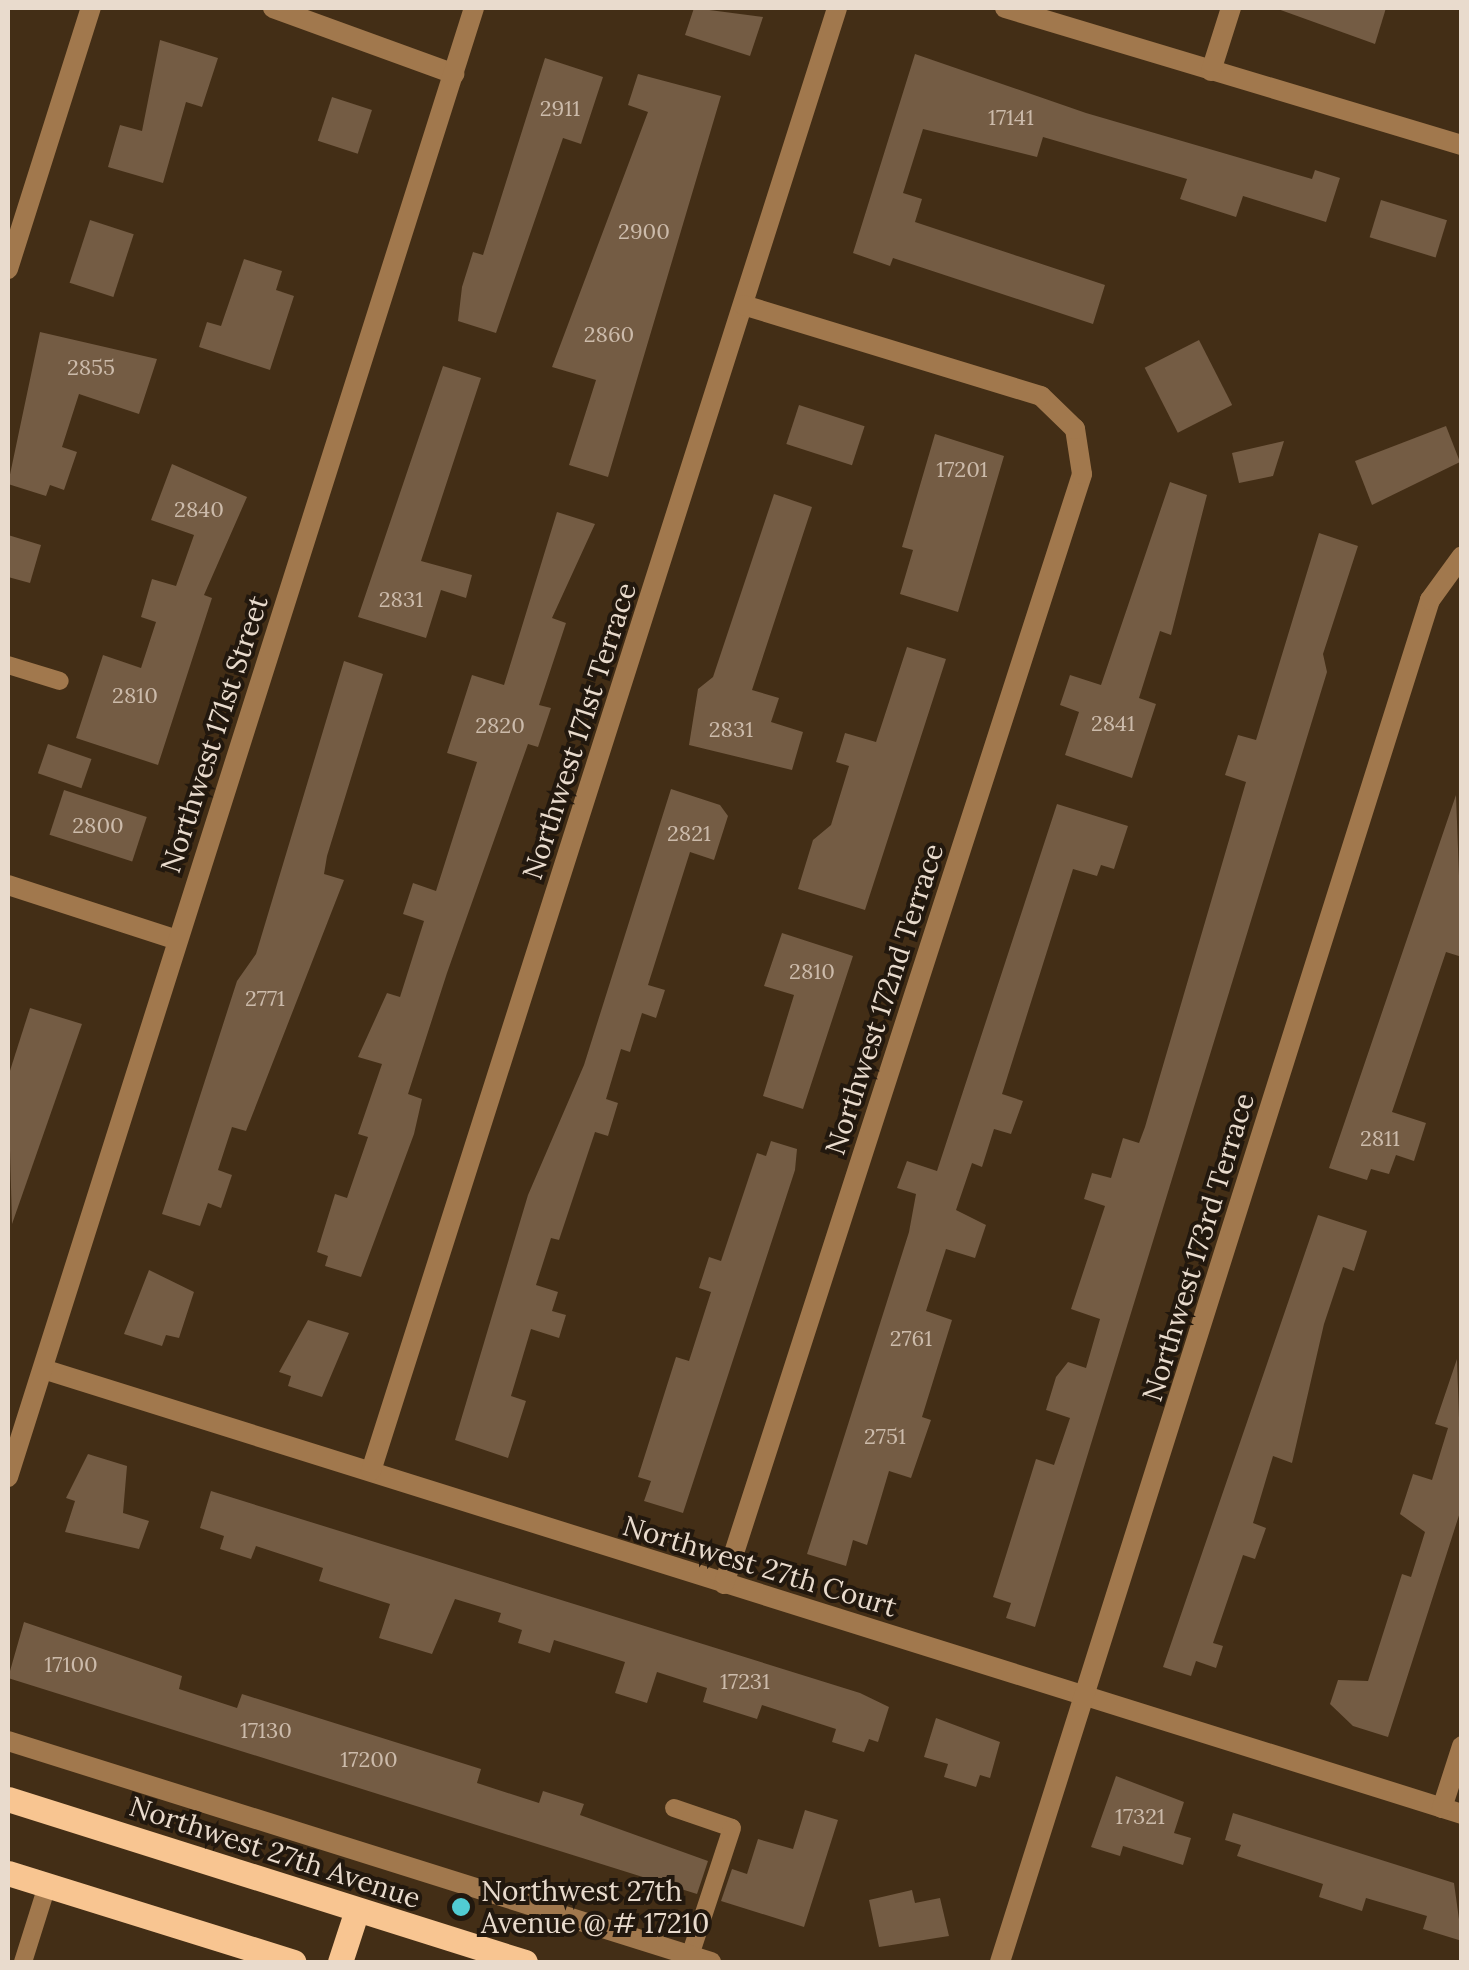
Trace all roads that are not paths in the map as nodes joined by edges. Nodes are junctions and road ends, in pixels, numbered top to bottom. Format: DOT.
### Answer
graph roads {
  1 [pos="92,8"];
  2 [pos="273,8"];
  3 [pos="474,8"];
  4 [pos="836,8"];
  5 [pos="1005,8"];
  6 [pos="1231,8"];
  7 [pos="1211,71"];
  8 [pos="454,74"];
  9 [pos="1462,145"];
  10 [pos="8,270"];
  11 [pos="744,305"];
  12 [pos="1462,556"];
  13 [pos="8,665"];
  14 [pos="60,681"];
  15 [pos="8,885"];
  16 [pos="176,940"];
  17 [pos="43,1369"];
  18 [pos="371,1471"];
  19 [pos="8,1477"];
  20 [pos="724,1584"];
  21 [pos="1086,1696"];
  22 [pos="8,1740"];
  23 [pos="1462,1746"];
  24 [pos="8,1799"];
  25 [pos="674,1808"];
  26 [pos="1452,1811"];
  27 [pos="8,1873"];
  28 [pos="48,1886"];
  29 [pos="357,1910"];
  30 [pos="690,1956"];
  31 [pos="23,1962"];
  32 [pos="293,1962"];
  33 [pos="340,1962"];
  34 [pos="525,1962"];
  35 [pos="711,1962"];
  36 [pos="1000,1962"];
  1 -- 10 [label="street"];
  2 -- 8 [label="street"];
  3 -- 8 [label="street, Northwest 171st Street"];
  4 -- 11 [label="street, Northwest 171st Terrace"];
  5 -- 7 [label="street"];
  6 -- 7 [label="street"];
  7 -- 9 [label="street"];
  8 -- 16 [label="street, Northwest 171st Street"];
  11 -- 18 [label="street, Northwest 171st Terrace"];
  11 -- 20 [label="street, Northwest 172nd Terrace"];
  12 -- 21 [label="street, Northwest 173rd Terrace"];
  13 -- 14 [label="lane"];
  15 -- 16 [label="street"];
  16 -- 17 [label="street, Northwest 171st Street"];
  17 -- 18 [label="street, Northwest 27th Court"];
  17 -- 19 [label="street, Northwest 171st Street"];
  18 -- 20 [label="street, Northwest 27th Court"];
  20 -- 21 [label="street, Northwest 27th Court"];
  21 -- 26 [label="street, Northwest 27th Court"];
  21 -- 36 [label="street, Northwest 173rd Terrace"];
  22 -- 30 [label="street"];
  23 -- 26 [label="street"];
  24 -- 29 [label="main road, Northwest 27th Avenue"];
  25 -- 30 [label="lane"];
  27 -- 28 [label="main road"];
  28 -- 31 [label="lane"];
  28 -- 32 [label="main road"];
  29 -- 33 [label="main road"];
  29 -- 34 [label="main road, Northwest 27th Avenue"];
  30 -- 35 [label="street"];
}
